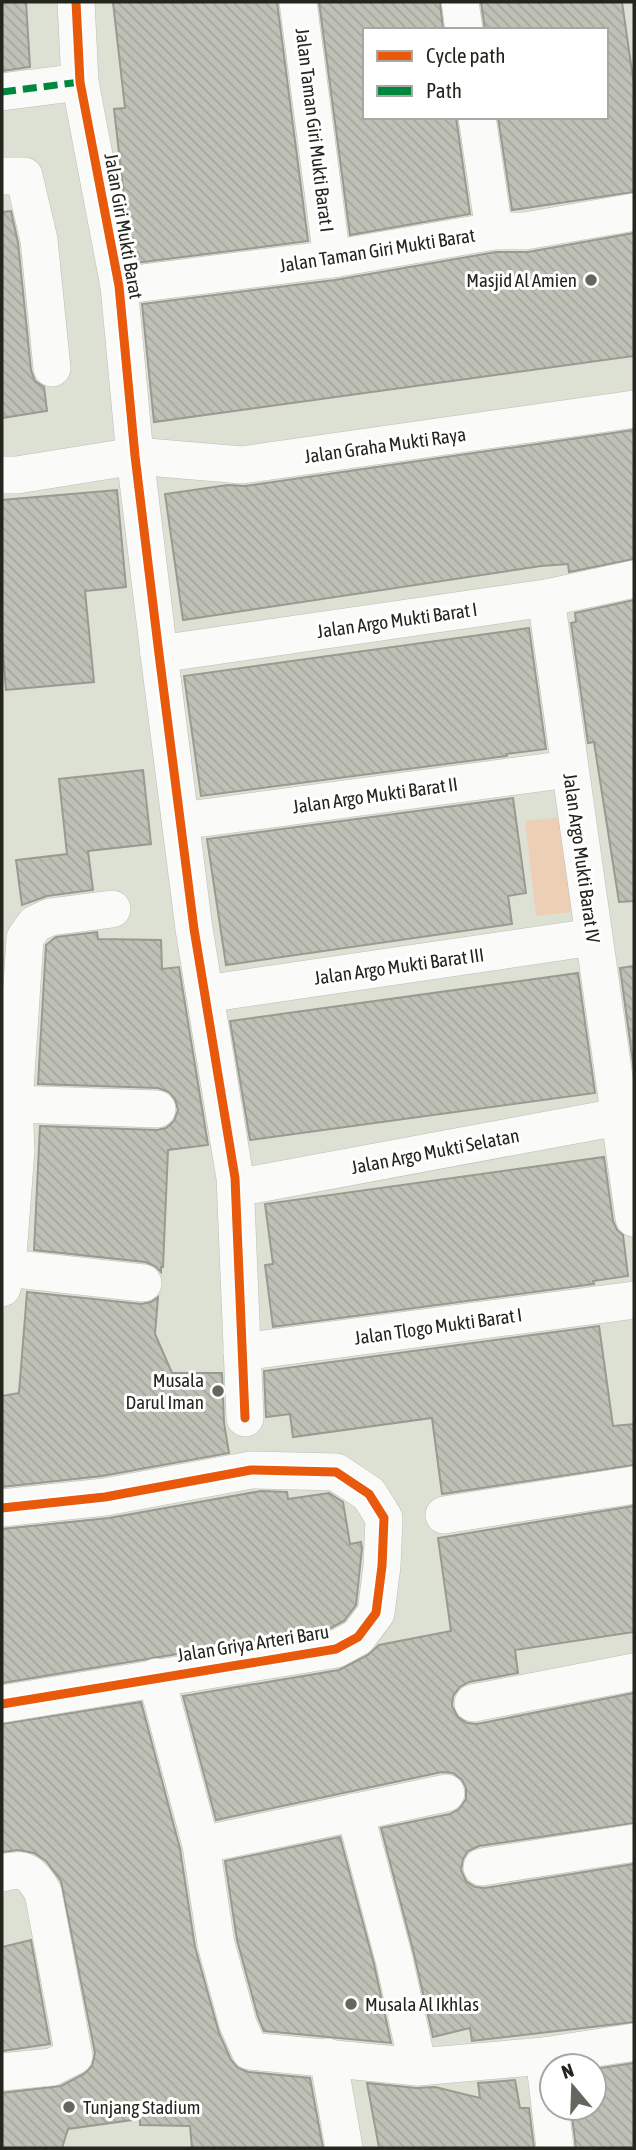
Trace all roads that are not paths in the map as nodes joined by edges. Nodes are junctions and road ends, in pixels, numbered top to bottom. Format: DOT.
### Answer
graph roads {
  1 [pos="76,2"];
  2 [pos="298,2"];
  3 [pos="460,2"];
  4 [pos="464,28"];
  5 [pos="80,82"];
  6 [pos="2,92"];
  7 [pos="477,119"];
  8 [pos="2,176"];
  9 [pos="634,212"];
  10 [pos="495,231"];
  11 [pos="332,258"];
  12 [pos="119,286"];
  13 [pos="52,368"];
  14 [pos="634,409"];
  15 [pos="135,456"];
  16 [pos="9,475"];
  17 [pos="634,579"];
  18 [pos="546,598"];
  19 [pos="159,654"];
  20 [pos="569,769"];
  21 [pos="181,821"];
  22 [pos="112,909"];
  23 [pos="593,937"];
  24 [pos="205,994"];
  25 [pos="14,1104"];
  26 [pos="157,1109"];
  27 [pos="626,1115"];
  28 [pos="236,1188"];
  29 [pos="634,1218"];
  30 [pos="4,1278"];
  31 [pos="143,1283"];
  32 [pos="634,1300"];
  33 [pos="242,1352"];
  34 [pos="245,1418"];
  35 [pos="634,1485"];
  36 [pos="2,1508"];
  37 [pos="444,1515"];
  38 [pos="634,1672"];
  39 [pos="156,1677"];
  40 [pos="473,1703"];
  41 [pos="2,1704"];
  42 [pos="446,1793"];
  43 [pos="355,1812"];
  44 [pos="634,1843"];
  45 [pos="201,1845"];
  46 [pos="482,1867"];
  47 [pos="2,1873"];
  48 [pos="634,2042"];
  49 [pos="570,2052"];
  50 [pos="328,2057"];
  51 [pos="538,2057"];
  52 [pos="418,2067"];
  53 [pos="2,2073"];
  54 [pos="552,2122"];
  55 [pos="344,2148"];
  56 [pos="555,2148"];
  1 -- 5 [label="street, Jalan Giri Mukti Barat"];
  2 -- 11 [label="street, Jalan Taman Giri Mukti Barat I"];
  3 -- 4 [label="street"];
  5 -- 6 [label="street"];
  5 -- 12 [label="street, Jalan Giri Mukti Barat"];
  7 -- 10 [label="street"];
  8 -- 13 [label="street"];
  9 -- 10 [label="street, Jalan Taman Giri Mukti Barat"];
  10 -- 11 [label="street, Jalan Taman Giri Mukti Barat"];
  11 -- 12 [label="street, Jalan Taman Giri Mukti Barat"];
  12 -- 15 [label="street, Jalan Giri Mukti Barat"];
  14 -- 15 [label="street, Jalan Graha Mukti Raya"];
  15 -- 16 [label="street, Jalan Graha Mukti Raya"];
  15 -- 19 [label="street, Jalan Giri Mukti Barat"];
  17 -- 18 [label="street, Jalan Argo Mukti Barat I"];
  18 -- 19 [label="street, Jalan Argo Mukti Barat I"];
  18 -- 20 [label="street, Jalan Argo Mukti Barat IV"];
  19 -- 21 [label="street, Jalan Giri Mukti Barat"];
  20 -- 21 [label="street, Jalan Argo Mukti Barat II"];
  20 -- 23 [label="street, Jalan Argo Mukti Barat IV"];
  21 -- 24 [label="street, Jalan Giri Mukti Barat"];
  22 -- 25 [label="street"];
  23 -- 24 [label="street, Jalan Argo Mukti Barat III"];
  23 -- 27 [label="street, Jalan Argo Mukti Barat IV"];
  24 -- 28 [label="street, Jalan Giri Mukti Barat"];
  25 -- 26 [label="street"];
  25 -- 30 [label="street"];
  27 -- 28 [label="street, Jalan Argo Mukti Selatan"];
  27 -- 29 [label="street, Jalan Argo Mukti Barat IV"];
  28 -- 33 [label="street, Jalan Giri Mukti Barat"];
  30 -- 31 [label="street"];
  32 -- 33 [label="street, Jalan Tlogo Mukti Barat I"];
  33 -- 34 [label="street, Jalan Giri Mukti Barat"];
  35 -- 37 [label="street"];
  36 -- 39 [label="street, Jalan Griya Arteri Baru"];
  38 -- 40 [label="street"];
  39 -- 41 [label="street, Jalan Griya Arteri Baru"];
  39 -- 45 [label="street, Jalan Griya Arteri Baru"];
  42 -- 43 [label="street"];
  43 -- 45 [label="street"];
  43 -- 52 [label="street"];
  44 -- 46 [label="street"];
  45 -- 50 [label="street, Jalan Griya Arteri Baru"];
  47 -- 53 [label="street"];
  48 -- 49 [label="street, Jalan Griya Arteri Baru"];
  50 -- 52 [label="street, Jalan Griya Arteri Baru"];
  50 -- 55 [label="street"];
  51 -- 52 [label="street, Jalan Griya Arteri Baru"];
  54 -- 56 [label="street"];
}
